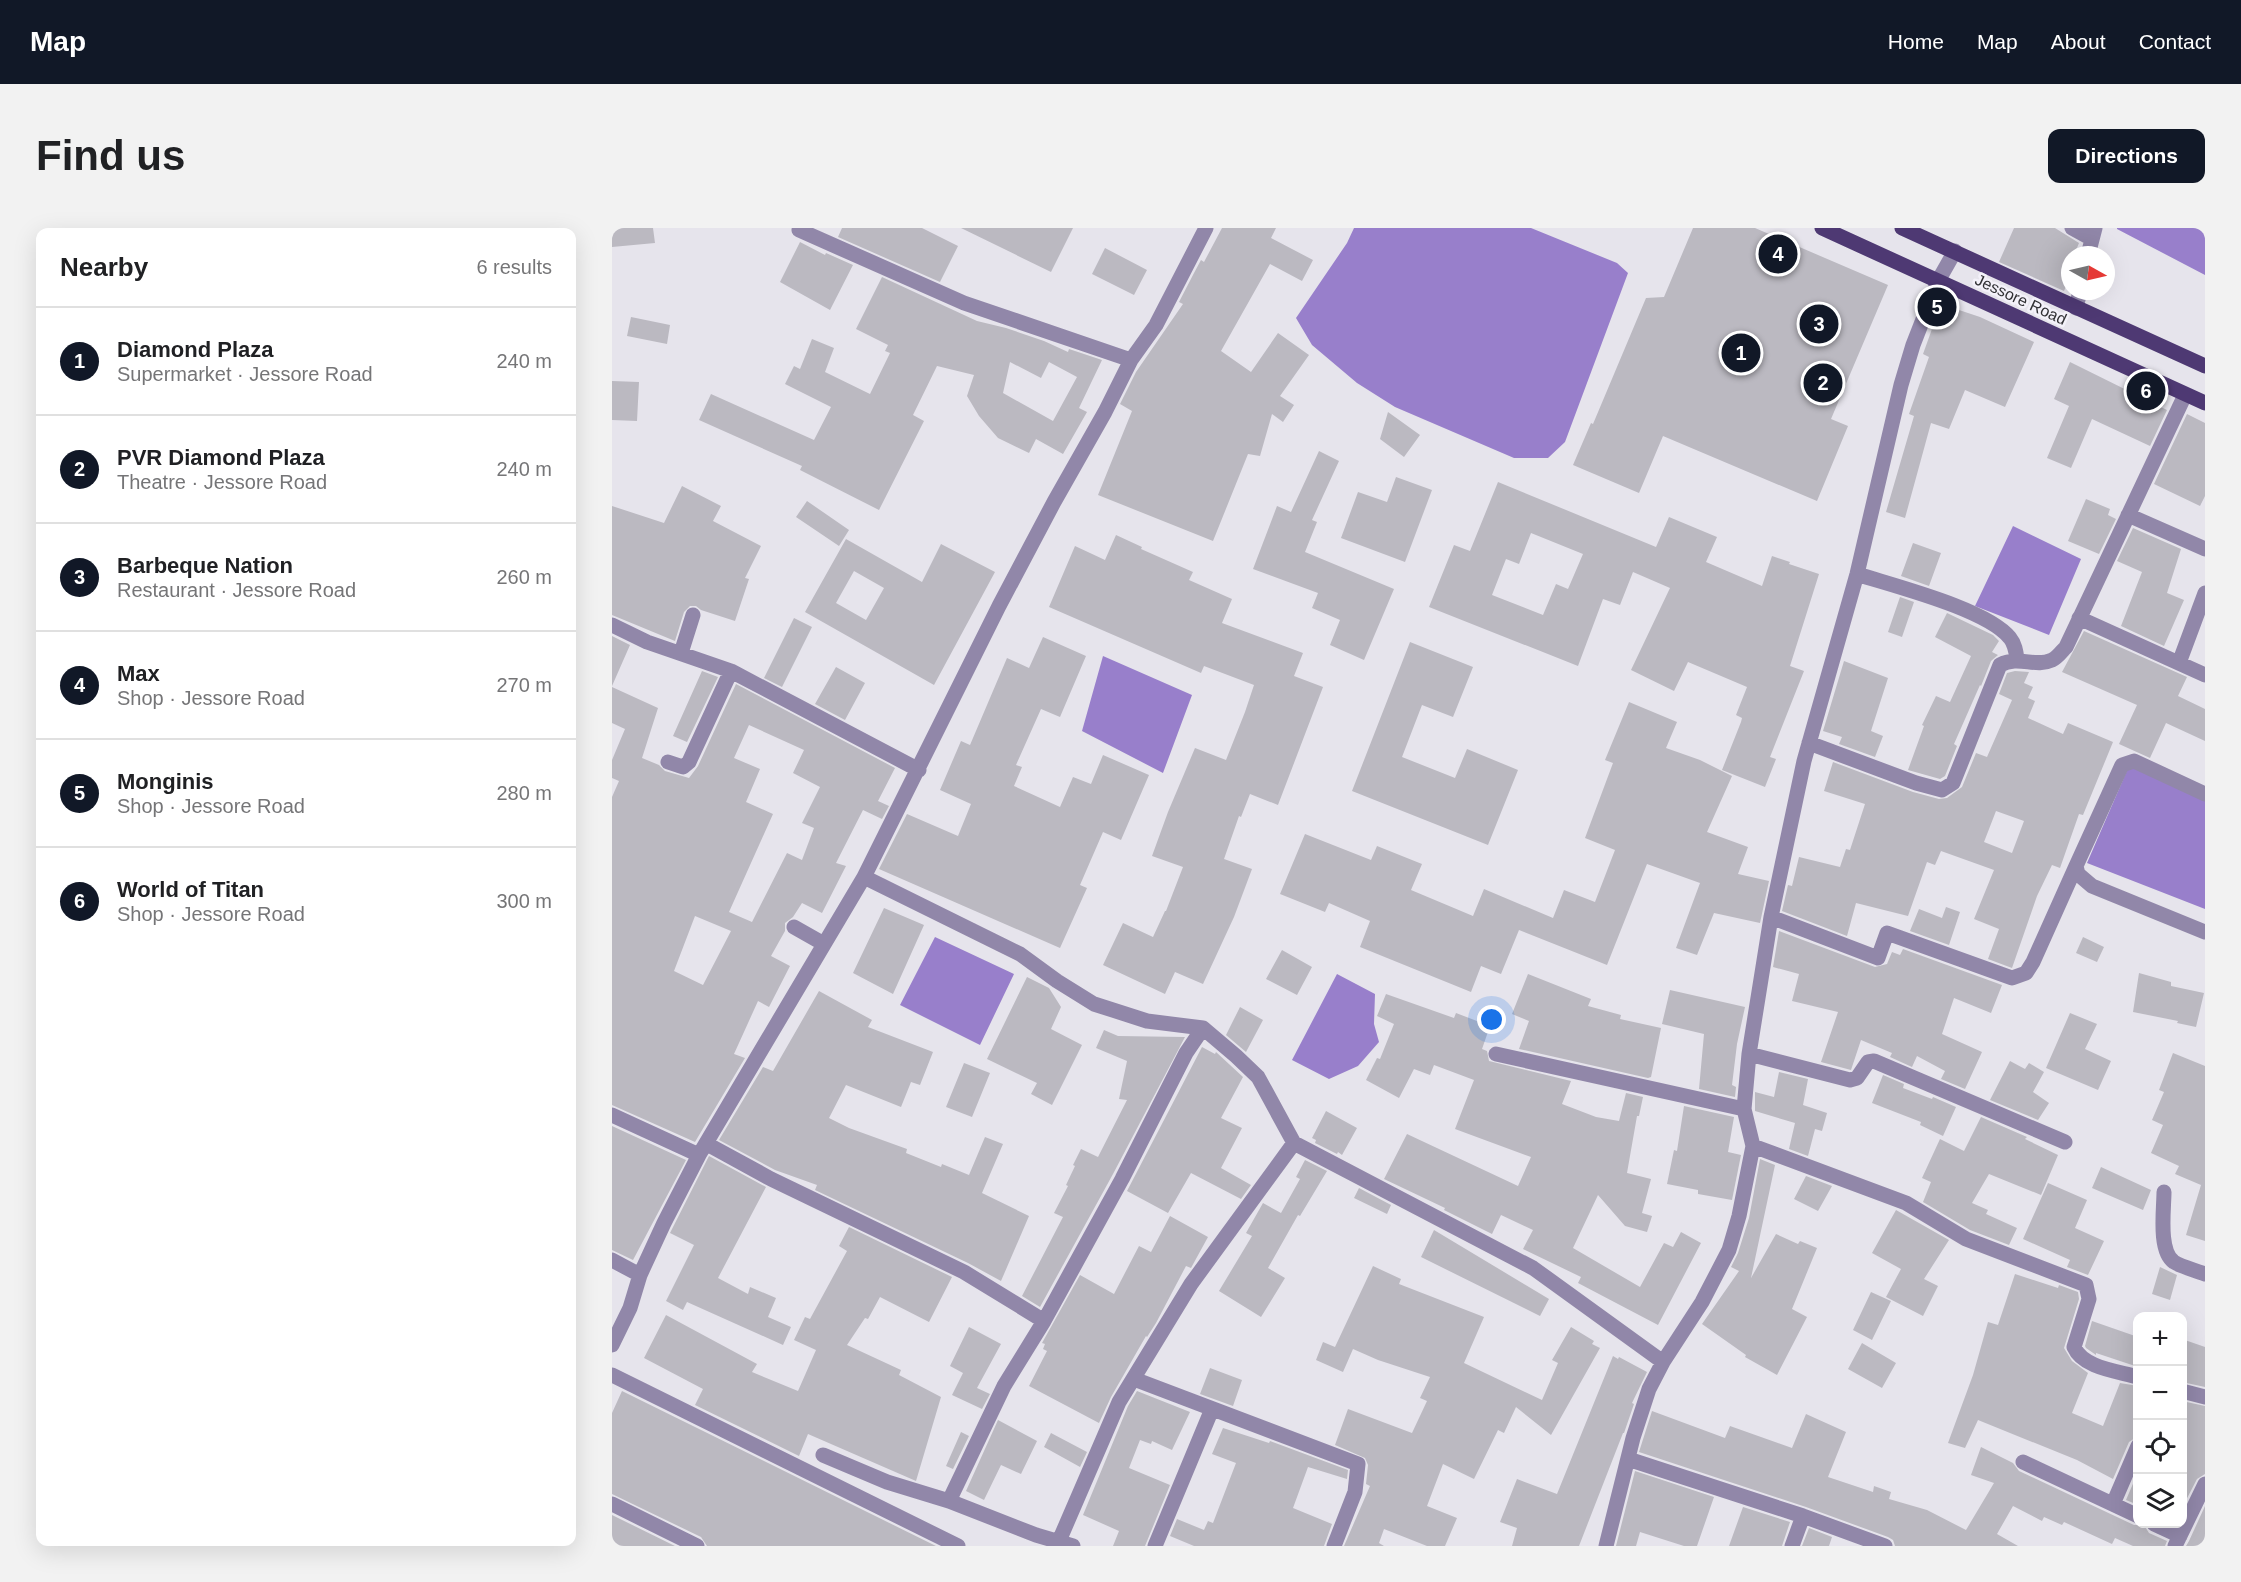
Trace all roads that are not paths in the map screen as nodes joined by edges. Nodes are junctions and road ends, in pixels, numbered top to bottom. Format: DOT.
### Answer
graph roads {
  1 [pos="1206,228"];
  2 [pos="1822,228"];
  3 [pos="1902,228"];
  4 [pos="2072,228"];
  5 [pos="799,230"];
  6 [pos="2093,233"];
  7 [pos="1955,251"];
  8 [pos="1938,281"];
  9 [pos="2078,300"];
  10 [pos="2076,308"];
  11 [pos="1131,360"];
  12 [pos="2205,366"];
  13 [pos="2185,395"];
  14 [pos="2205,403"];
  15 [pos="2128,515"];
  16 [pos="2205,549"];
  17 [pos="1857,574"];
  18 [pos="2205,593"];
  19 [pos="693,615"];
  20 [pos="2079,618"];
  21 [pos="612,625"];
  22 [pos="681,652"];
  23 [pos="2017,659"];
  24 [pos="2179,663"];
  25 [pos="731,671"];
  26 [pos="2205,675"];
  27 [pos="1809,743"];
  28 [pos="668,762"];
  29 [pos="919,770"];
  30 [pos="2205,794"];
  31 [pos="2076,866"];
  32 [pos="864,877"];
  33 [pos="1771,918"];
  34 [pos="794,927"];
  35 [pos="2205,932"];
  36 [pos="824,944"];
  37 [pos="1203,1028"];
  38 [pos="1496,1054"];
  39 [pos="1749,1054"];
  40 [pos="1744,1108"];
  41 [pos="612,1115"];
  42 [pos="2065,1142"];
  43 [pos="1294,1143"];
  44 [pos="1753,1146"];
  45 [pos="703,1149"];
  46 [pos="2164,1192"];
  47 [pos="612,1260"];
  48 [pos="2205,1274"];
  49 [pos="640,1275"];
  50 [pos="1044,1321"];
  51 [pos="612,1345"];
  52 [pos="1663,1362"];
  53 [pos="612,1375"];
  54 [pos="2133,1375"];
  55 [pos="1134,1379"];
  56 [pos="2187,1392"];
  57 [pos="2205,1397"];
  58 [pos="1212,1408"];
  59 [pos="823,1455"];
  60 [pos="2133,1458"];
  61 [pos="1628,1459"];
  62 [pos="2023,1462"];
  63 [pos="2205,1484"];
  64 [pos="949,1502"];
  65 [pos="612,1504"];
  66 [pos="2113,1504"];
  67 [pos="2199,1511"];
  68 [pos="2133,1514"];
  69 [pos="1803,1516"];
  70 [pos="2160,1528"];
  71 [pos="2178,1541"];
  72 [pos="1066,1543"];
  73 [pos="697,1546"];
  74 [pos="958,1546"];
  75 [pos="1155,1546"];
  76 [pos="1334,1546"];
  77 [pos="1606,1546"];
  78 [pos="1792,1546"];
  79 [pos="1885,1546"];
  1 -- 11 [label="street"];
  2 -- 8 [label="main road, Jessore Road"];
  3 -- 7 [label="main road, Jessore Road"];
  4 -- 6 [label="street"];
  5 -- 11 [label="street"];
  7 -- 8 [label="street"];
  7 -- 10 [label="main road, Jessore Road"];
  8 -- 13 [label="main road, Jessore Road"];
  8 -- 17 [label="street"];
  9 -- 10 [label="street"];
  10 -- 12 [label="main road, Jessore Road"];
  11 -- 29 [label="street"];
  13 -- 14 [label="main road, Jessore Road"];
  13 -- 15 [label="street"];
  15 -- 16 [label="street"];
  15 -- 20 [label="street"];
  17 -- 23 [label="street"];
  17 -- 27 [label="street"];
  18 -- 24 [label="street"];
  19 -- 22 [label="street"];
  20 -- 23 [label="street"];
  20 -- 24 [label="street"];
  21 -- 22 [label="street"];
  22 -- 25 [label="street"];
  23 -- 27 [label="street"];
  24 -- 26 [label="street"];
  25 -- 28 [label="street"];
  25 -- 29 [label="street"];
  27 -- 33 [label="street"];
  29 -- 32 [label="street"];
  30 -- 31 [label="street"];
  31 -- 33 [label="street"];
  31 -- 35 [label="street"];
  32 -- 36 [label="street"];
  32 -- 37 [label="street"];
  33 -- 39 [label="street"];
  34 -- 36 [label="street"];
  36 -- 45 [label="street"];
  37 -- 43 [label="street"];
  37 -- 50 [label="street"];
  38 -- 40 [label="street"];
  39 -- 40 [label="street"];
  39 -- 42 [label="street"];
  40 -- 44 [label="street"];
  41 -- 45 [label="street"];
  43 -- 52 [label="street"];
  43 -- 55 [label="street"];
  44 -- 52 [label="street"];
  44 -- 54 [label="street"];
  45 -- 49 [label="street"];
  45 -- 50 [label="street"];
  46 -- 48 [label="street"];
  47 -- 49 [label="street"];
  49 -- 51 [label="street"];
  50 -- 64 [label="street"];
  52 -- 61 [label="street"];
  53 -- 74 [label="street"];
  55 -- 58 [label="street"];
  55 -- 72 [label="street"];
  56 -- 57 [label="street"];
  58 -- 75 [label="street"];
  58 -- 76 [label="street"];
  59 -- 64 [label="street"];
  60 -- 66 [label="street"];
  61 -- 69 [label="street"];
  61 -- 77 [label="street"];
  62 -- 66 [label="street"];
  63 -- 67 [label="street"];
  64 -- 72 [label="street"];
  65 -- 73 [label="street"];
  66 -- 68 [label="street"];
  67 -- 71 [label="street"];
  69 -- 78 [label="street"];
  69 -- 79 [label="street"];
  70 -- 71 [label="street"];
}
